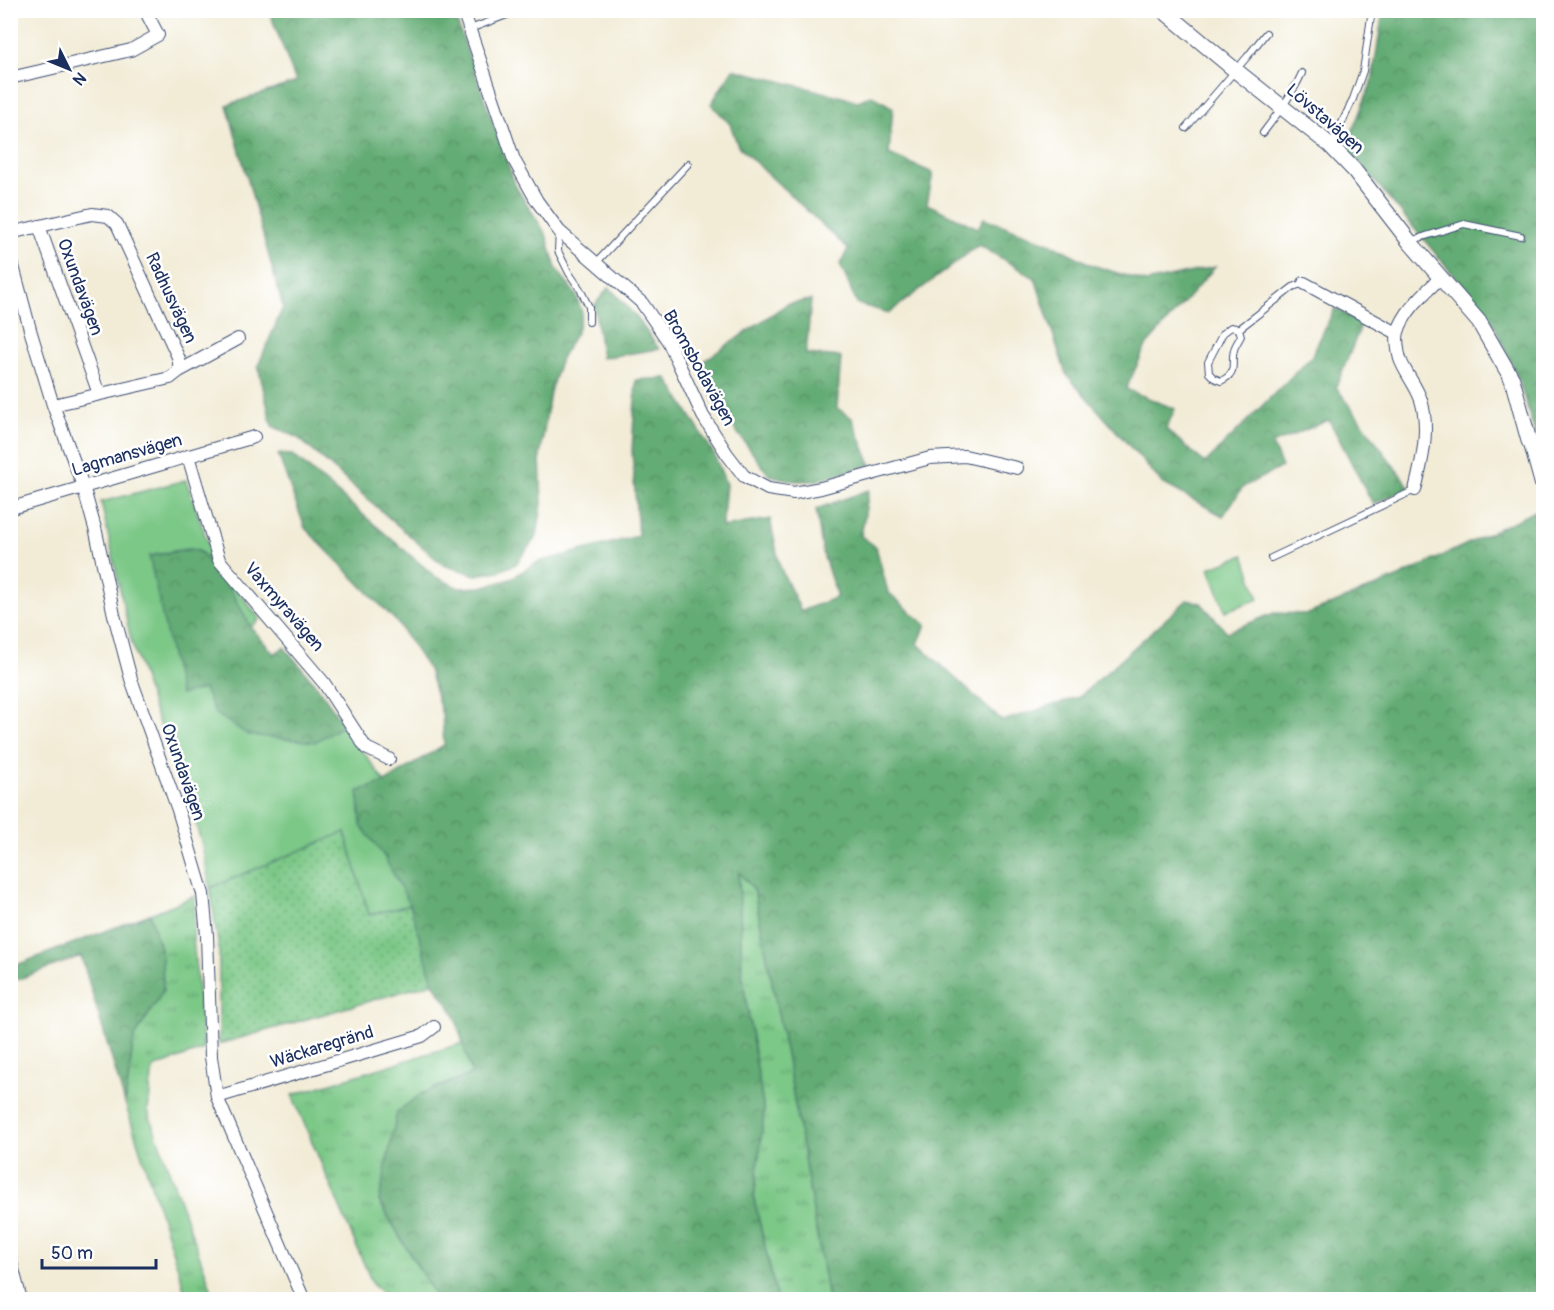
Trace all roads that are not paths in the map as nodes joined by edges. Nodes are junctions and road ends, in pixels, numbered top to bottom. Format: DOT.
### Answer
graph roads {
  1 [pos="145,10"];
  2 [pos="463,10"];
  3 [pos="1163,10"];
  4 [pos="1372,10"];
  5 [pos="515,11"];
  6 [pos="469,29"];
  7 [pos="1266,33"];
  8 [pos="1235,70"];
  9 [pos="1302,73"];
  10 [pos="10,78"];
  11 [pos="1283,107"];
  12 [pos="1186,128"];
  13 [pos="1263,133"];
  14 [pos="1330,145"];
  15 [pos="688,164"];
  16 [pos="39,226"];
  17 [pos="558,231"];
  18 [pos="10,233"];
  19 [pos="1521,236"];
  20 [pos="1409,241"];
  21 [pos="10,255"];
  22 [pos="597,263"];
  23 [pos="1440,279"];
  24 [pos="1304,284"];
  25 [pos="589,322"];
  26 [pos="1239,329"];
  27 [pos="1397,333"];
  28 [pos="238,339"];
  29 [pos="179,371"];
  30 [pos="99,394"];
  31 [pos="53,405"];
  32 [pos="254,437"];
  33 [pos="1529,441"];
  34 [pos="188,456"];
  35 [pos="1017,468"];
  36 [pos="83,486"];
  37 [pos="1415,490"];
  38 [pos="1544,495"];
  39 [pos="10,503"];
  40 [pos="1270,558"];
  41 [pos="389,759"];
  42 [pos="434,1027"];
  43 [pos="217,1097"];
  44 [pos="10,1258"];
  45 [pos="21,1299"];
  46 [pos="304,1299"];
  1 -- 10 [label="street"];
  2 -- 6 [label="street, Bromsbodavägen"];
  3 -- 8 [label="street, Lövstavägen"];
  4 -- 14 [label="lane"];
  5 -- 6 [label="lane"];
  6 -- 17 [label="street, Bromsbodavägen"];
  7 -- 8 [label="lane"];
  8 -- 11 [label="street, Lövstavägen"];
  8 -- 12 [label="lane"];
  9 -- 11 [label="lane"];
  11 -- 13 [label="lane"];
  11 -- 14 [label="street, Lövstavägen"];
  14 -- 20 [label="street, Lövstavägen"];
  15 -- 22 [label="lane"];
  16 -- 18 [label="street, Radhusvägen"];
  16 -- 29 [label="street, Radhusvägen"];
  16 -- 30 [label="street, Oxundavägen"];
  17 -- 22 [label="street, Bromsbodavägen"];
  17 -- 25 [label="lane"];
  19 -- 20 [label="lane"];
  20 -- 23 [label="street, Lövstavägen"];
  21 -- 31 [label="street, Oxundavägen"];
  22 -- 35 [label="street, Bromsbodavägen"];
  23 -- 27 [label="street"];
  23 -- 33 [label="street, Lövstavägen"];
  24 -- 26 [label="lane"];
  24 -- 27 [label="street"];
  26 -- 26 [label="lane"];
  27 -- 37 [label="street"];
  28 -- 29 [label="street"];
  29 -- 30 [label="street, Radhusvägen"];
  30 -- 31 [label="street, Radhusvägen"];
  31 -- 36 [label="street, Oxundavägen"];
  32 -- 34 [label="street, Lagmansvägen"];
  33 -- 38 [label="street, Lövstavägen"];
  34 -- 36 [label="street, Lagmansvägen"];
  34 -- 41 [label="street, Vaxmyravägen"];
  36 -- 39 [label="street, Lagmansvägen"];
  36 -- 43 [label="street, Oxundavägen"];
  37 -- 40 [label="lane"];
  42 -- 43 [label="street, Wäckaregränd"];
  43 -- 46 [label="street, Oxundavägen"];
  44 -- 45 [label="street"];
}
